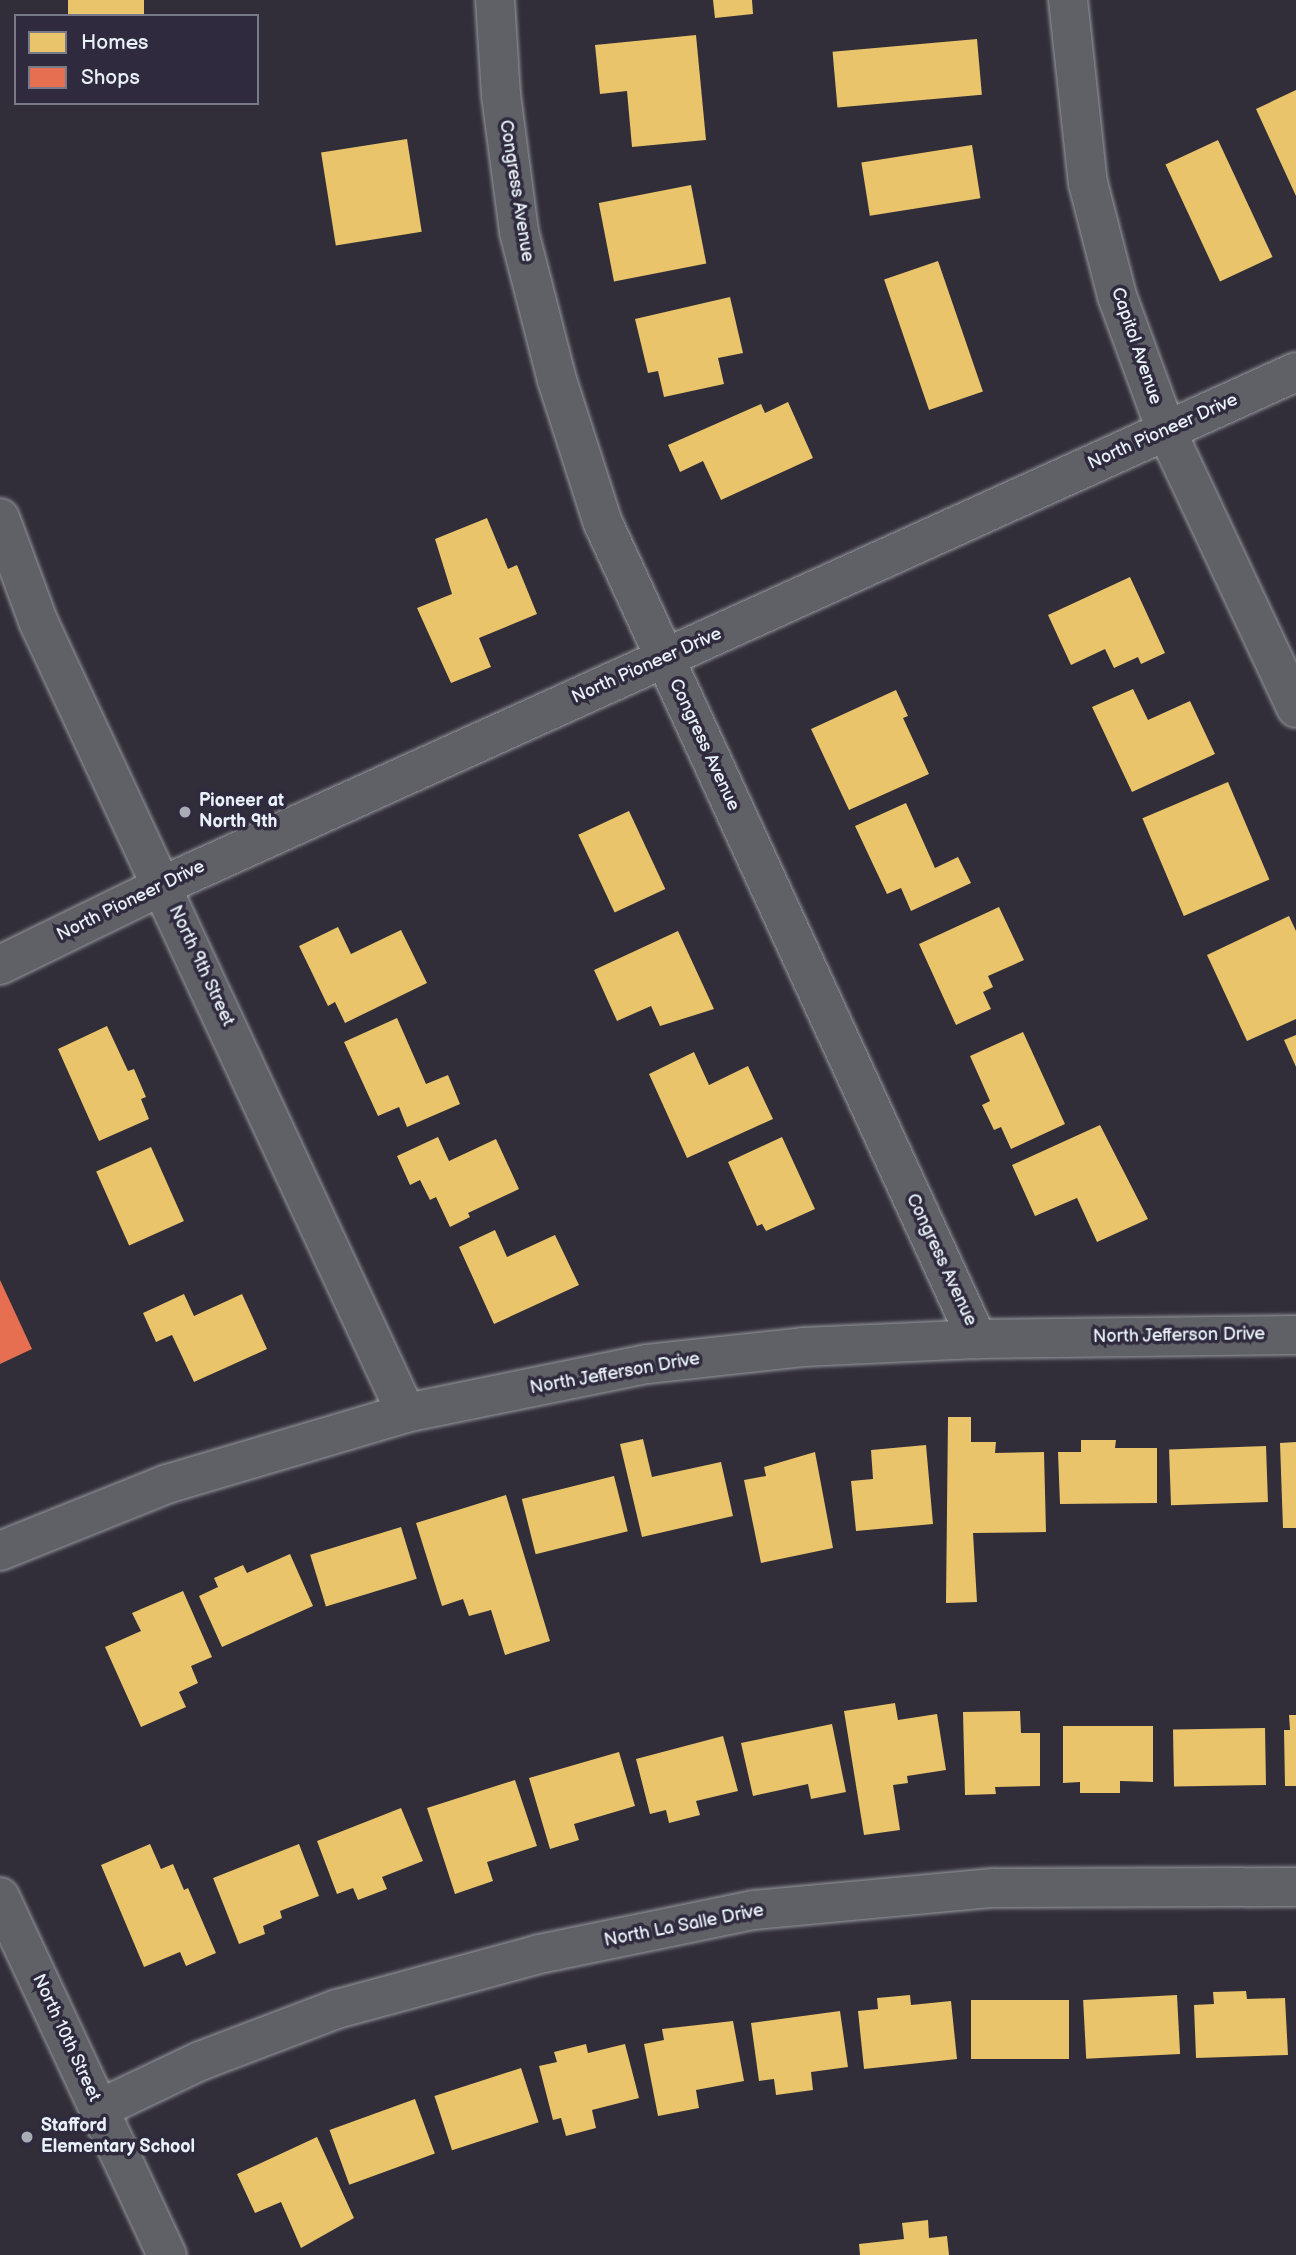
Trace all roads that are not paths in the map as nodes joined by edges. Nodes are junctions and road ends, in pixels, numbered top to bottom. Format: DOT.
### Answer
graph roads {
  1 [pos="495,0"];
  2 [pos="1068,0"];
  3 [pos="1296,372"];
  4 [pos="1166,430"];
  5 [pos="0,518"];
  6 [pos="663,659"];
  7 [pos="1296,709"];
  8 [pos="163,885"];
  9 [pos="0,965"];
  10 [pos="1296,1335"];
  11 [pos="977,1339"];
  12 [pos="406,1413"];
  13 [pos="0,1551"];
  14 [pos="1296,1887"];
  15 [pos="0,1897"];
  16 [pos="99,2109"];
  17 [pos="167,2255"];
  1 -- 6 [label="street, Congress Avenue"];
  2 -- 4 [label="street, Capitol Avenue"];
  3 -- 4 [label="street, North Pioneer Drive"];
  4 -- 6 [label="street, North Pioneer Drive"];
  4 -- 7 [label="street, Capitol Avenue"];
  5 -- 8 [label="street, North 9th Street"];
  6 -- 8 [label="street, North Pioneer Drive"];
  6 -- 11 [label="street, Congress Avenue"];
  8 -- 9 [label="street, North Pioneer Drive"];
  8 -- 12 [label="street, North 9th Street"];
  10 -- 11 [label="street, North Jefferson Drive"];
  11 -- 12 [label="street, North Jefferson Drive"];
  12 -- 13 [label="street, North Jefferson Drive"];
  14 -- 16 [label="street, North La Salle Drive"];
  15 -- 16 [label="street, North 10th Street"];
  16 -- 17 [label="street, North 10th Street"];
}
